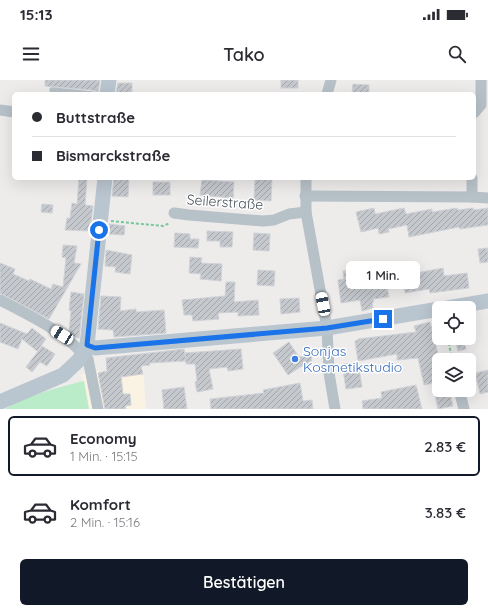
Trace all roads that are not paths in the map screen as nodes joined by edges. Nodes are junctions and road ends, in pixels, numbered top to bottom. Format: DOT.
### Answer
graph roads {
  1 [pos="109,80"];
  2 [pos="331,80"];
  3 [pos="481,80"];
  4 [pos="52,90"];
  5 [pos="72,92"];
  6 [pos="107,92"];
  7 [pos="328,92"];
  8 [pos="0,110"];
  9 [pos="476,111"];
  10 [pos="12,112"];
  11 [pos="105,180"];
  12 [pos="306,180"];
  13 [pos="472,180"];
  14 [pos="305,196"];
  15 [pos="472,198"];
  16 [pos="488,198"];
  17 [pos="306,212"];
  18 [pos="174,213"];
  19 [pos="0,300"];
  20 [pos="488,301"];
  21 [pos="476,303"];
  22 [pos="432,311"];
  23 [pos="327,328"];
  24 [pos="85,349"];
  25 [pos="461,397"];
  26 [pos="0,402"];
  27 [pos="98,409"];
  28 [pos="335,409"];
  29 [pos="464,409"];
  1 -- 6 [label="street"];
  2 -- 7 [label="street"];
  3 -- 9 [label="street"];
  4 -- 5 [label="lane"];
  8 -- 10 [label="street"];
  11 -- 24 [label="street"];
  12 -- 14 [label="street"];
  13 -- 15 [label="street"];
  14 -- 15 [label="street"];
  14 -- 17 [label="street"];
  15 -- 16 [label="street"];
  17 -- 18 [label="street, Seilerstraße"];
  17 -- 23 [label="street"];
  19 -- 24 [label="street"];
  20 -- 21 [label="street"];
  22 -- 23 [label="street"];
  23 -- 24 [label="street"];
  23 -- 28 [label="street"];
  24 -- 26 [label="street"];
  24 -- 27 [label="street"];
  25 -- 29 [label="street"];
}
